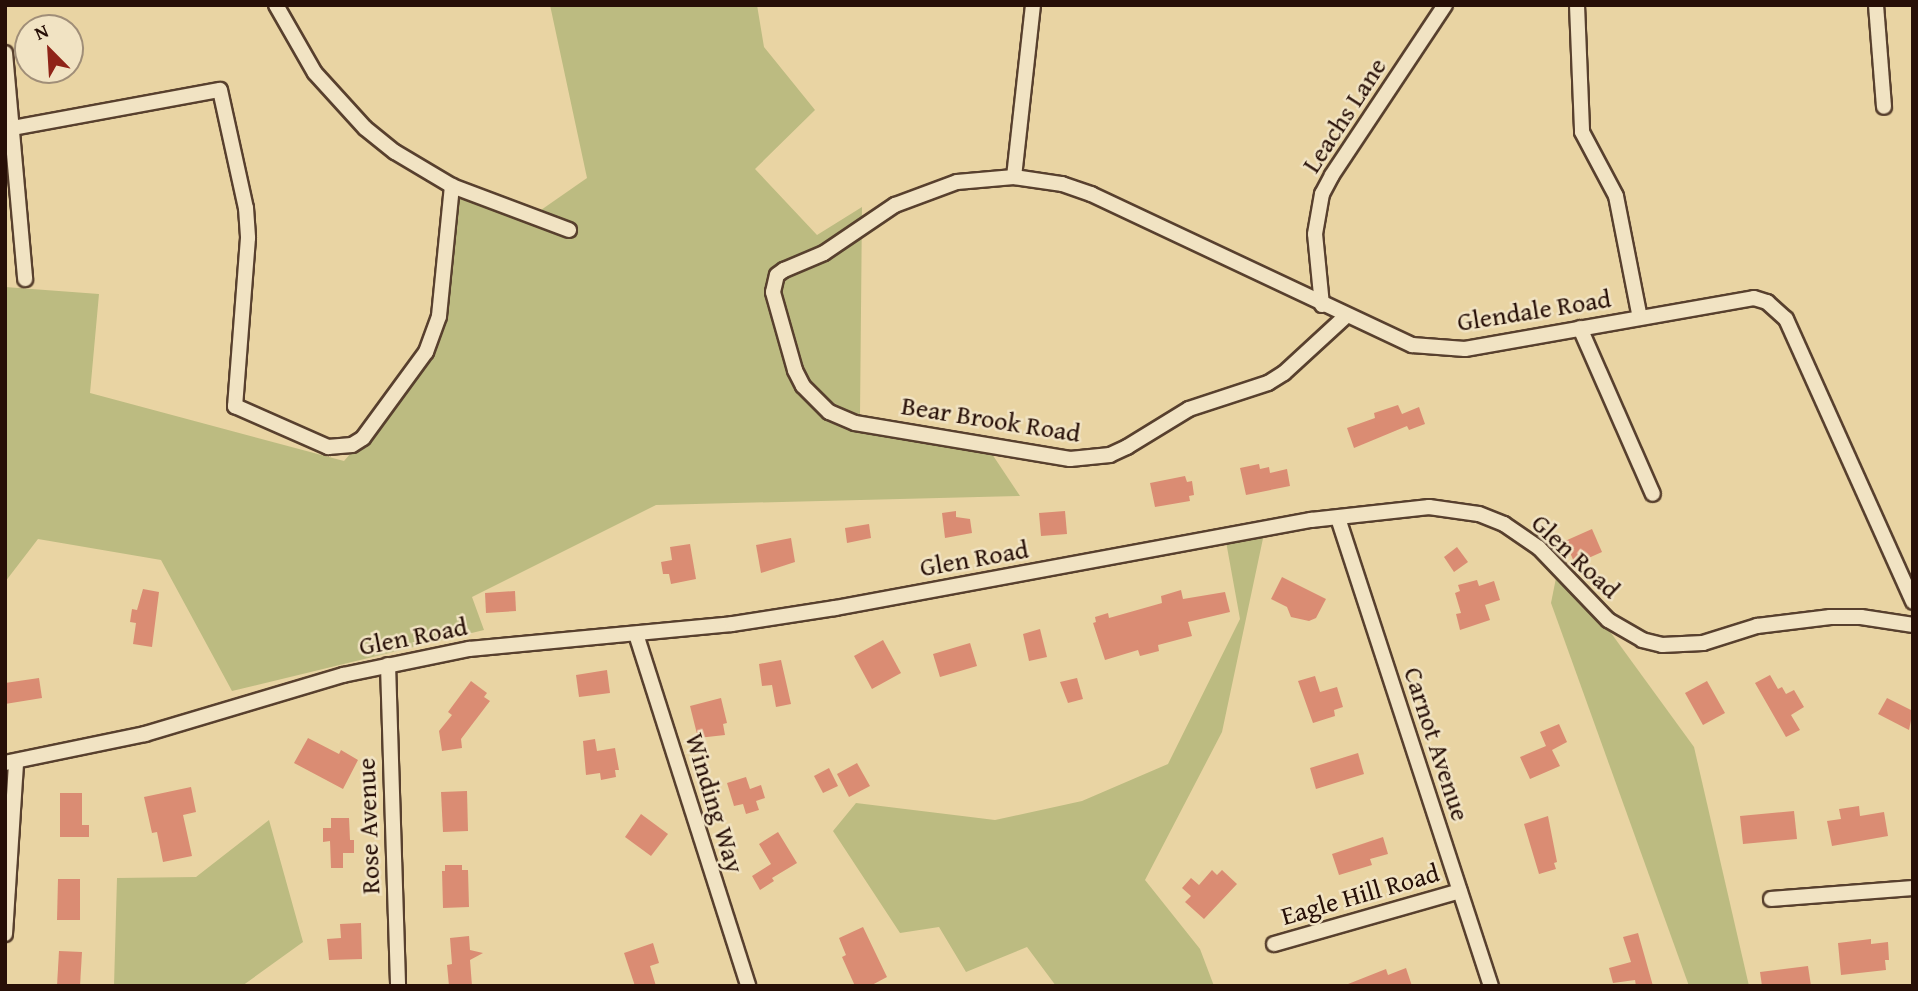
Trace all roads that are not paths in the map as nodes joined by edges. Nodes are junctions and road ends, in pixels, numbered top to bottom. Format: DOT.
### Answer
graph roads {
  1 [pos="275,5"];
  2 [pos="1033,5"];
  3 [pos="1445,5"];
  4 [pos="1577,5"];
  5 [pos="1876,5"];
  6 [pos="5,53"];
  7 [pos="1884,107"];
  8 [pos="12,128"];
  9 [pos="1014,177"];
  10 [pos="452,186"];
  11 [pos="569,230"];
  12 [pos="852,234"];
  13 [pos="25,279"];
  14 [pos="1322,304"];
  15 [pos="1346,316"];
  16 [pos="1640,318"];
  17 [pos="1580,328"];
  18 [pos="1653,494"];
  19 [pos="1338,518"];
  20 [pos="1913,602"];
  21 [pos="1913,625"];
  22 [pos="636,634"];
  23 [pos="388,665"];
  24 [pos="11,762"];
  25 [pos="1913,888"];
  26 [pos="1460,891"];
  27 [pos="1771,900"];
  28 [pos="5,934"];
  29 [pos="1274,944"];
  30 [pos="398,986"];
  31 [pos="748,986"];
  32 [pos="1490,986"];
  1 -- 10 [label="street"];
  2 -- 9 [label="street"];
  3 -- 14 [label="street, Leachs Lane"];
  4 -- 16 [label="street"];
  5 -- 7 [label="street"];
  6 -- 8 [label="street"];
  8 -- 10 [label="street"];
  8 -- 13 [label="street"];
  9 -- 12 [label="street, Glendale Road"];
  9 -- 14 [label="street, Glendale Road"];
  10 -- 11 [label="street"];
  12 -- 15 [label="street, Bear Brook Road"];
  14 -- 15 [label="street, Glendale Road"];
  15 -- 17 [label="street, Glendale Road"];
  16 -- 17 [label="street, Glendale Road"];
  16 -- 20 [label="street, Glendale Road"];
  17 -- 18 [label="street"];
  19 -- 21 [label="street, Glen Road"];
  19 -- 22 [label="street, Glen Road"];
  19 -- 26 [label="street, Carnot Avenue"];
  22 -- 23 [label="street, Glen Road"];
  22 -- 31 [label="street, Winding Way"];
  23 -- 24 [label="street, Glen Road"];
  23 -- 30 [label="street, Rose Avenue"];
  24 -- 28 [label="street"];
  25 -- 27 [label="street"];
  26 -- 29 [label="street, Eagle Hill Road"];
  26 -- 32 [label="street, Carnot Avenue"];
}
